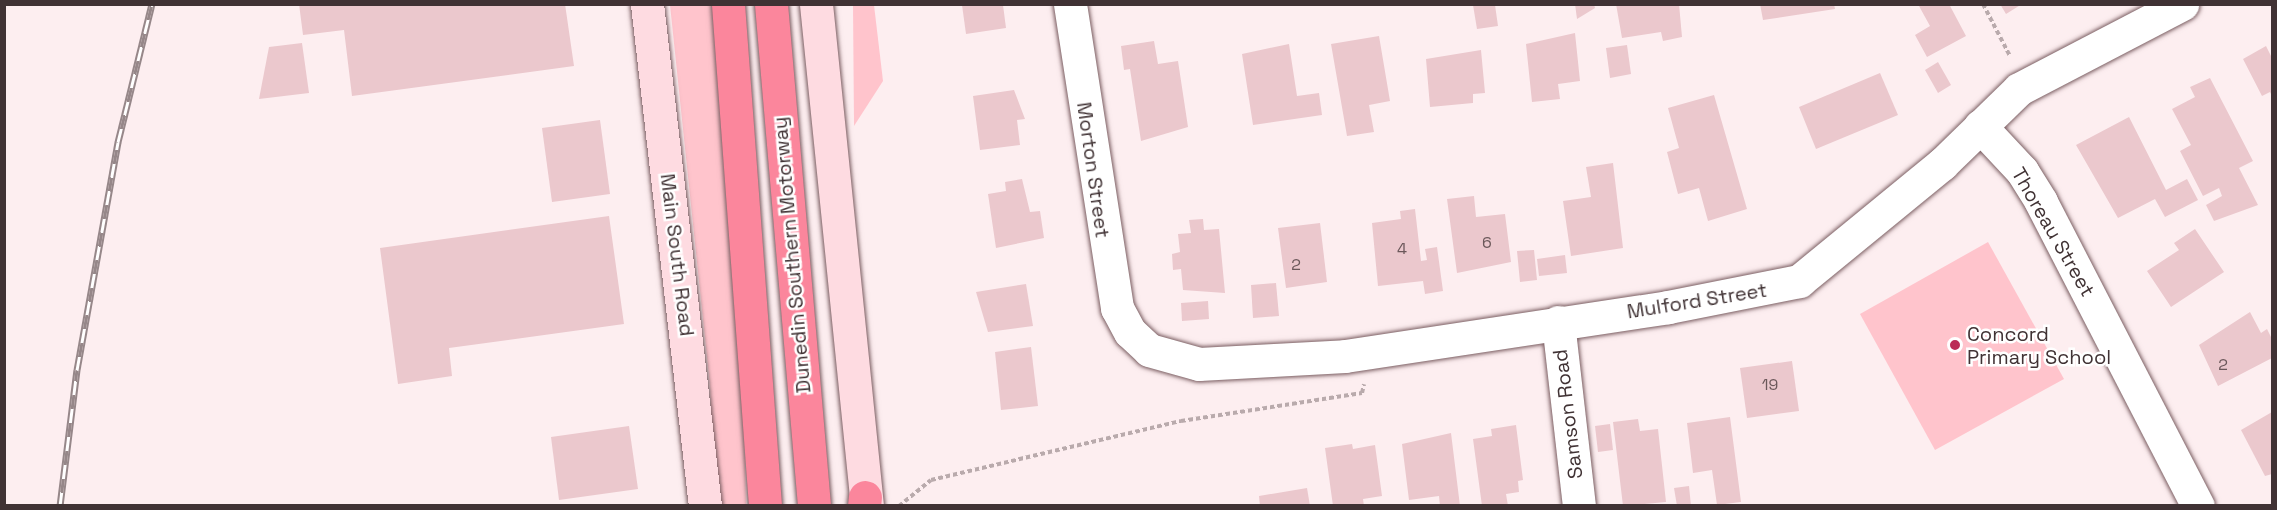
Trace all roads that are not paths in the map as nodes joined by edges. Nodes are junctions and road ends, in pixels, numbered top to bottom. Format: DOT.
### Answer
graph roads {
  1 [pos="646,4"];
  2 [pos="728,4"];
  3 [pos="771,4"];
  4 [pos="816,4"];
  5 [pos="2182,4"];
  6 [pos="1071,5"];
  7 [pos="1980,126"];
  8 [pos="1558,322"];
  9 [pos="1130,332"];
  10 [pos="865,503"];
  11 [pos="705,506"];
  12 [pos="765,506"];
  13 [pos="814,506"];
  14 [pos="1579,506"];
  15 [pos="2198,506"];
  1 -- 11 [label="main road, Main South Road"];
  2 -- 12 [label="highway"];
  3 -- 13 [label="highway, Dunedin Southern Motorway"];
  4 -- 10 [label="main road"];
  5 -- 7 [label="street, Mulford Street"];
  6 -- 9 [label="street, Morton Street"];
  7 -- 8 [label="street, Mulford Street"];
  7 -- 15 [label="street, Thoreau Street"];
  8 -- 9 [label="street, Mulford Street"];
  8 -- 14 [label="street, Samson Road"];
}
